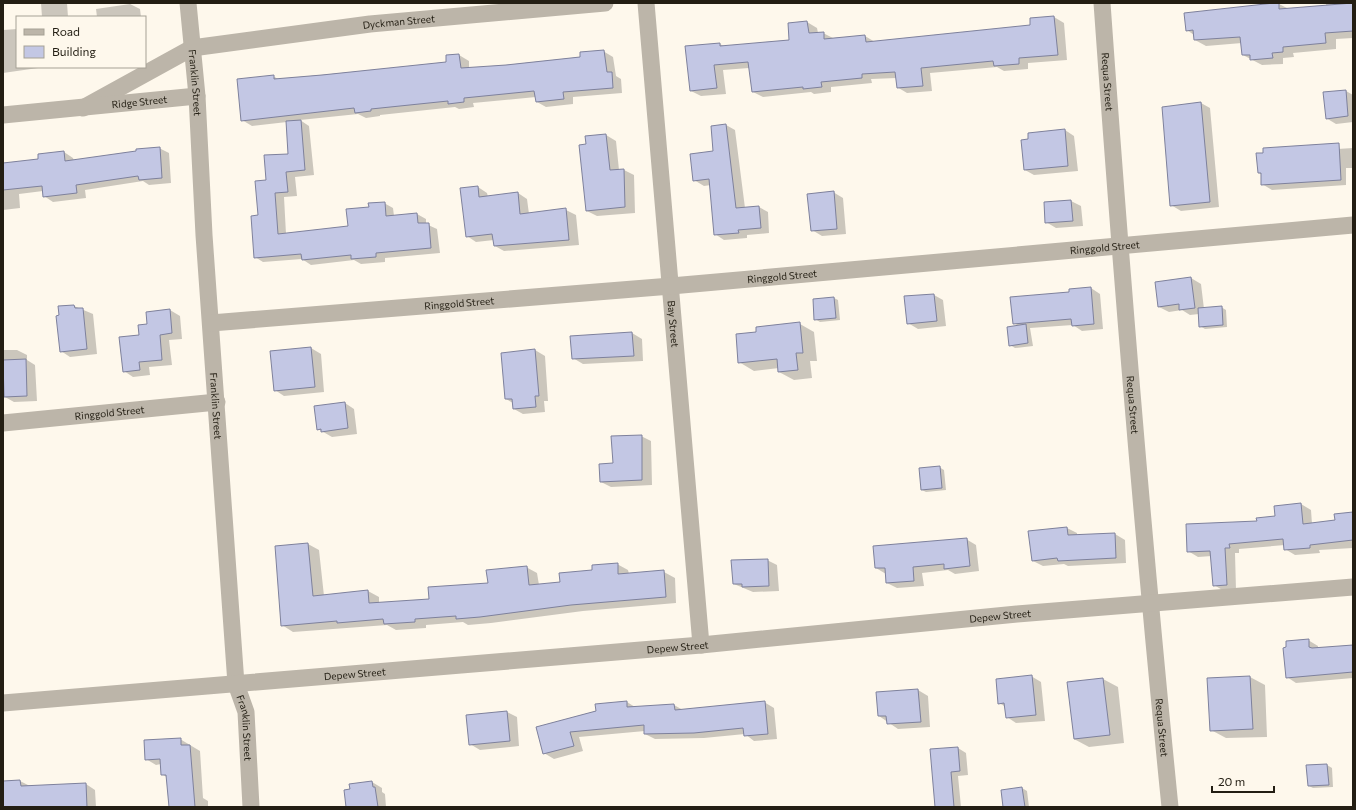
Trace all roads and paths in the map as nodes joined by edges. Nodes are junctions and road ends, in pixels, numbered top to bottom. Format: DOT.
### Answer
graph roads {
  1 [pos="188,3"];
  2 [pos="606,3"];
  3 [pos="646,3"];
  4 [pos="1102,3"];
  5 [pos="192,48"];
  6 [pos="197,96"];
  7 [pos="83,108"];
  8 [pos="3,115"];
  9 [pos="1353,225"];
  10 [pos="1120,246"];
  11 [pos="671,286"];
  12 [pos="210,323"];
  13 [pos="217,402"];
  14 [pos="3,422"];
  15 [pos="1353,587"];
  16 [pos="1149,604"];
  17 [pos="701,644"];
  18 [pos="236,684"];
  19 [pos="3,704"];
  20 [pos="251,807"];
  21 [pos="1170,807"];
  1 -- 5 [label="street, Franklin Street"];
  2 -- 5 [label="street, Dyckman Street"];
  3 -- 11 [label="street, Bay Street"];
  4 -- 10 [label="street, Requa Street"];
  5 -- 6 [label="street, Franklin Street"];
  5 -- 7 [label="street, Ridge Street"];
  6 -- 7 [label="street, Ridge Street"];
  6 -- 12 [label="street, Franklin Street"];
  7 -- 8 [label="street, Ridge Street"];
  9 -- 10 [label="street, Ringgold Street"];
  10 -- 11 [label="street, Ringgold Street"];
  10 -- 16 [label="street, Requa Street"];
  11 -- 12 [label="street, Ringgold Street"];
  11 -- 17 [label="street, Bay Street"];
  12 -- 13 [label="street, Franklin Street"];
  13 -- 14 [label="street, Ringgold Street"];
  13 -- 18 [label="street, Franklin Street"];
  15 -- 16 [label="street, Depew Street"];
  16 -- 17 [label="street, Depew Street"];
  16 -- 21 [label="street, Requa Street"];
  17 -- 18 [label="street, Depew Street"];
  18 -- 19 [label="street, Depew Street"];
  18 -- 20 [label="street, Franklin Street"];
}
